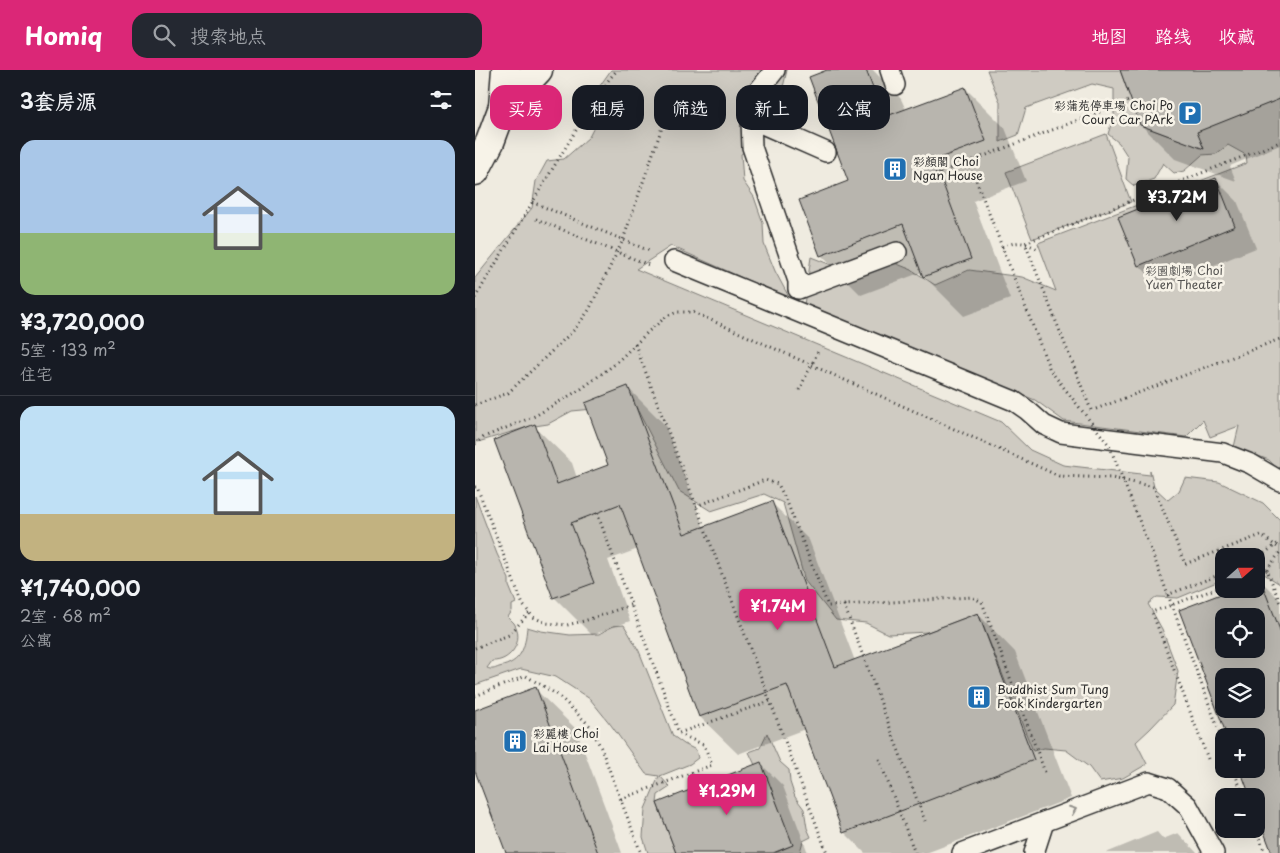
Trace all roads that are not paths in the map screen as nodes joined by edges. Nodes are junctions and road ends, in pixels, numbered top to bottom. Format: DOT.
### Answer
graph roads {
  1 [pos="506,70"];
  2 [pos="538,70"];
  3 [pos="775,70"];
  4 [pos="505,85"];
  5 [pos="524,85"];
  6 [pos="763,85"];
  7 [pos="494,130"];
  8 [pos="751,130"];
  9 [pos="776,130"];
  10 [pos="826,152"];
  11 [pos="475,171"];
  12 [pos="897,252"];
  13 [pos="674,261"];
  14 [pos="1280,481"];
  15 [pos="1044,822"];
  16 [pos="962,853"];
  17 [pos="1035,853"];
  18 [pos="1214,853"];
  1 -- 4 [label="main road"];
  2 -- 5 [label="main road"];
  3 -- 6 [label="lane"];
  7 -- 11 [label="main road"];
  8 -- 12 [label="lane"];
  9 -- 10 [label="lane"];
  13 -- 14 [label="lane"];
  15 -- 16 [label="lane"];
  15 -- 17 [label="lane"];
  15 -- 18 [label="lane, one-way"];
}
